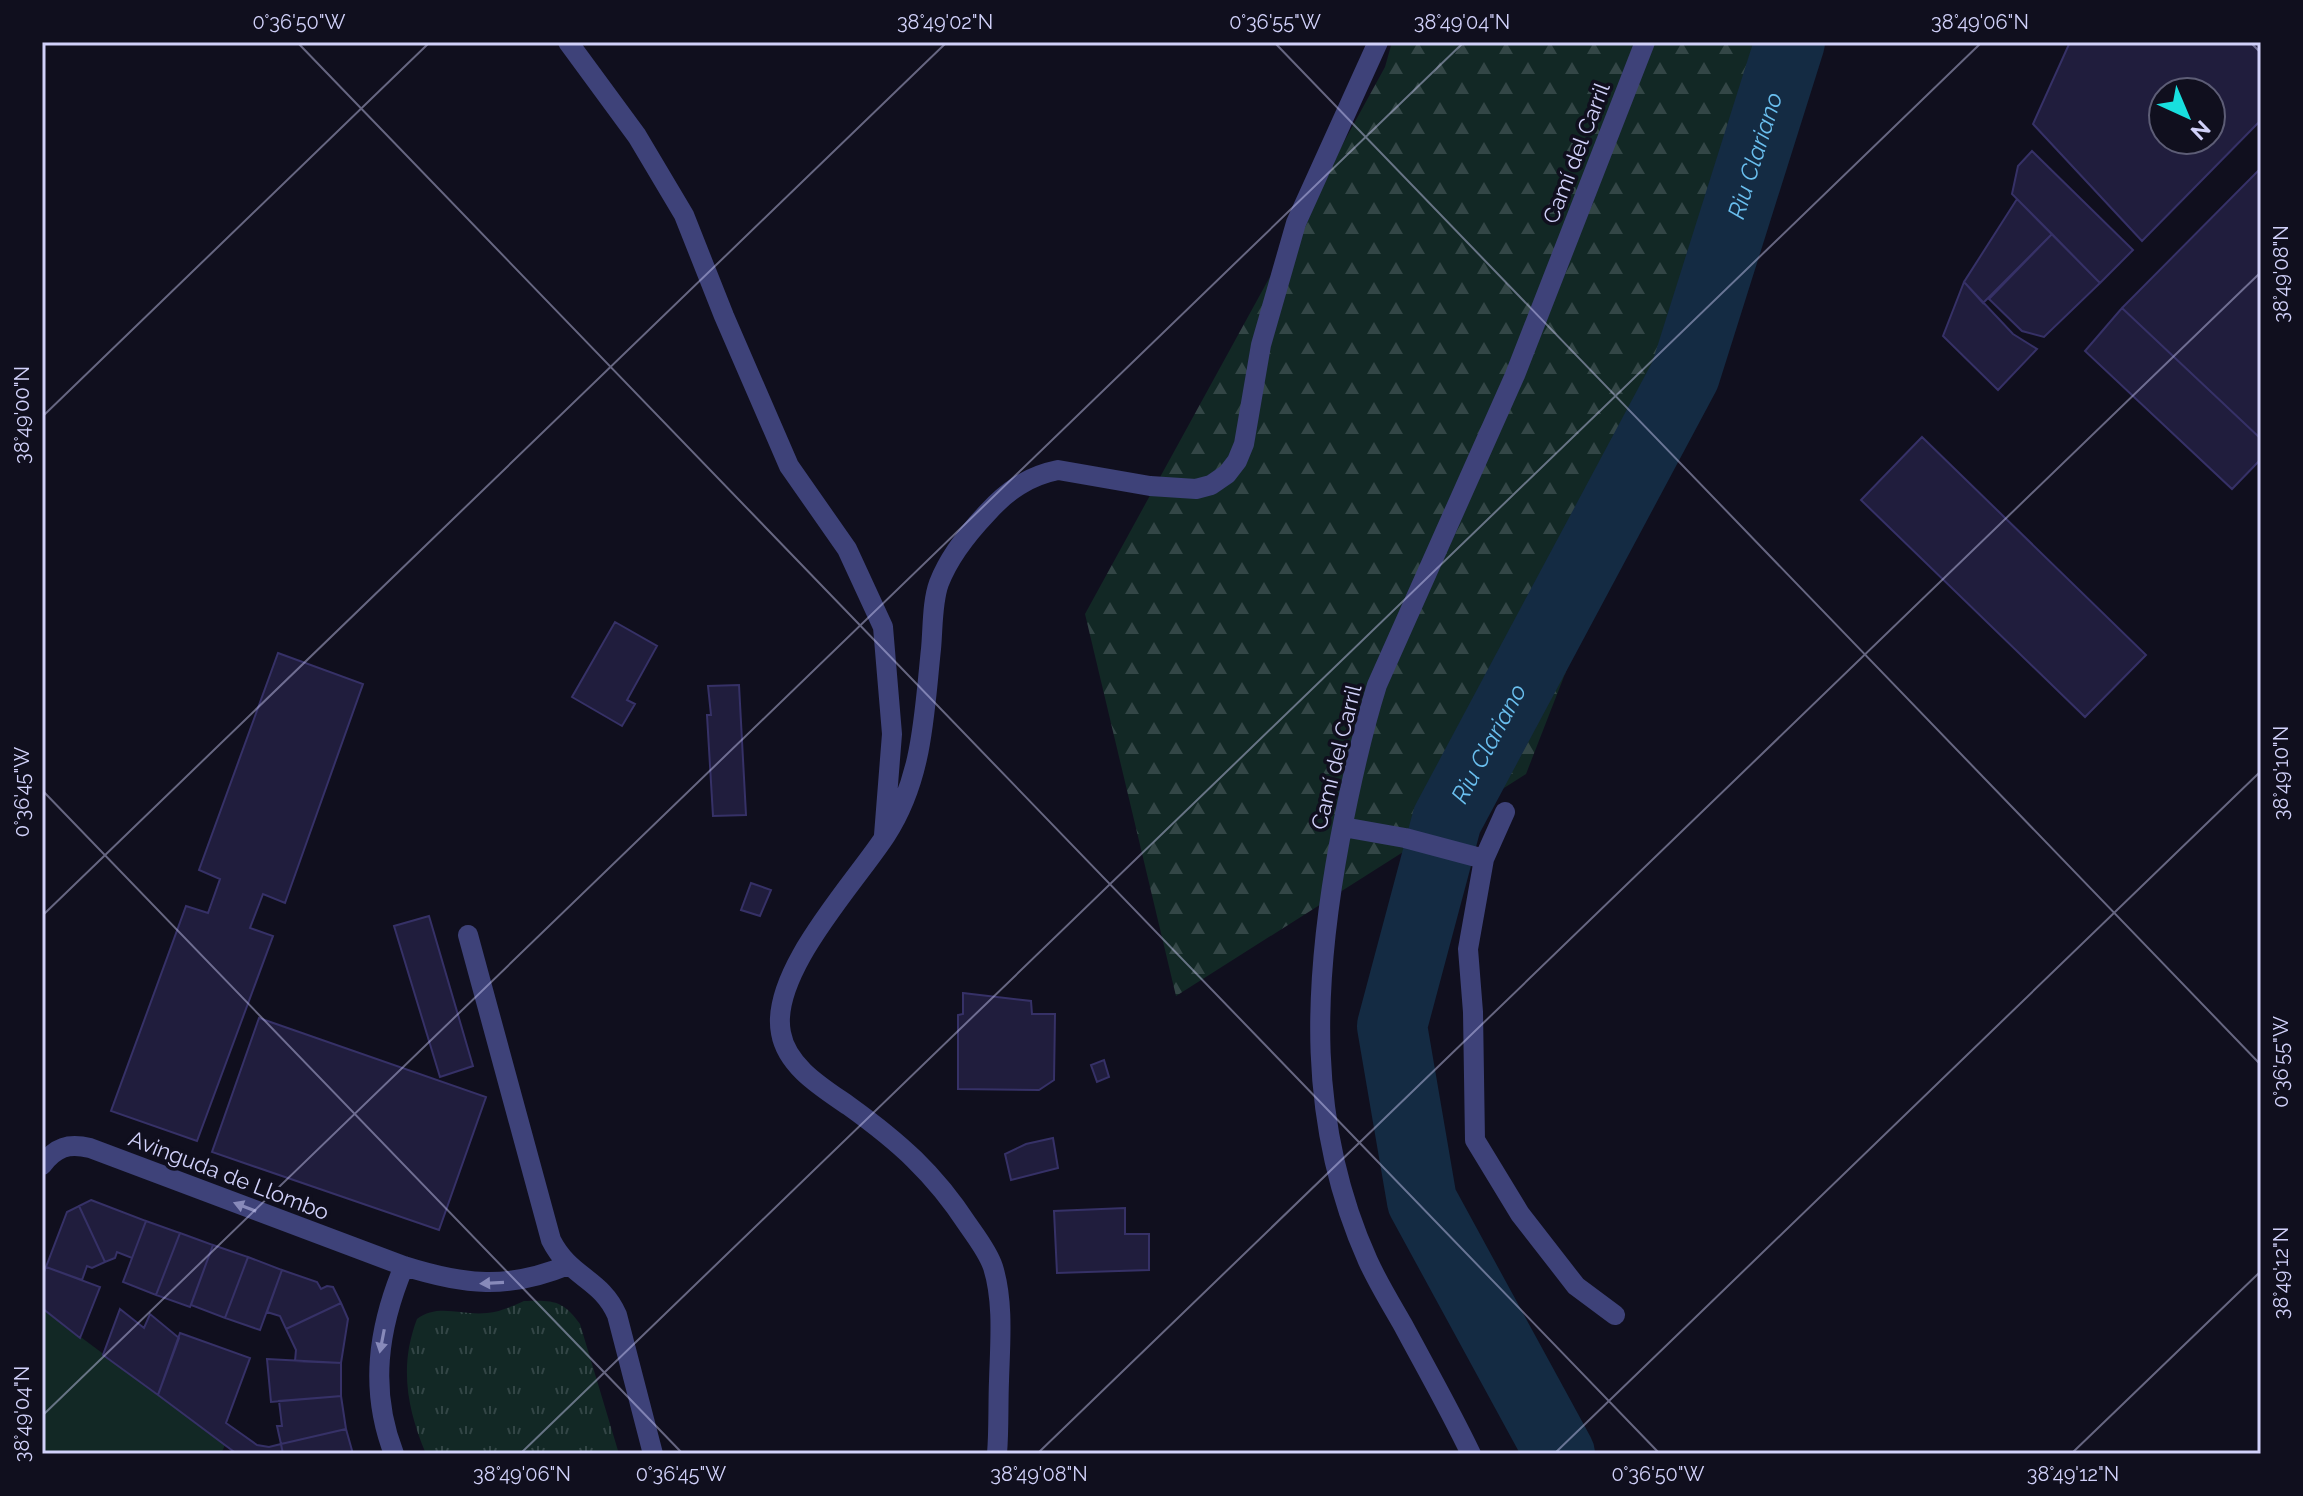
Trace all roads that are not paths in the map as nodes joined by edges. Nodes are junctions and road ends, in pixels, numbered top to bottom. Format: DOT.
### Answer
graph roads {
  1 [pos="568,42"];
  2 [pos="1378,42"];
  3 [pos="1645,42"];
  4 [pos="1505,812"];
  5 [pos="1343,827"];
  6 [pos="884,839"];
  7 [pos="1475,857"];
  8 [pos="468,935"];
  9 [pos="42,1165"];
  10 [pos="568,1265"];
  11 [pos="404,1266"];
  12 [pos="1615,1315"];
  13 [pos="394,1454"];
  14 [pos="653,1454"];
  15 [pos="997,1454"];
  16 [pos="1471,1454"];
  1 -- 6 [label="street"];
  2 -- 6 [label="street"];
  3 -- 5 [label="street, Camí del Carril"];
  4 -- 7 [label="street"];
  5 -- 7 [label="street"];
  5 -- 16 [label="street, Camí del Carril"];
  6 -- 15 [label="street"];
  7 -- 12 [label="street"];
  8 -- 10 [label="street"];
  11 -- 9 [label="street, Avinguda de Llombo, one-way"];
  10 -- 11 [label="street, Avinguda de Llombo, one-way"];
  10 -- 14 [label="street"];
  11 -- 13 [label="street, one-way"];
}
